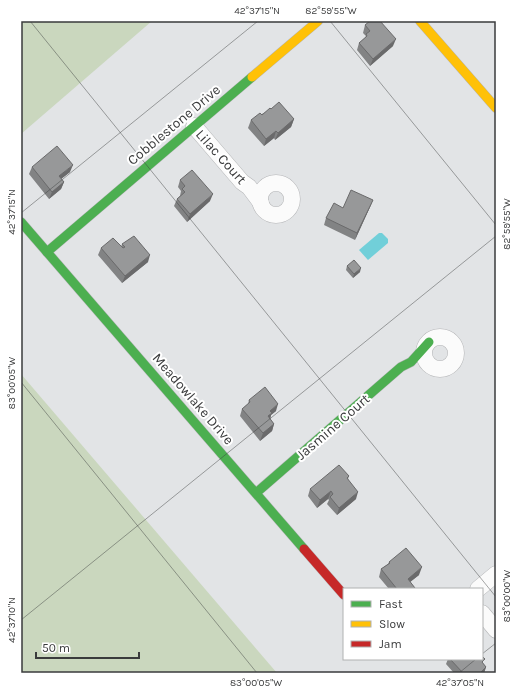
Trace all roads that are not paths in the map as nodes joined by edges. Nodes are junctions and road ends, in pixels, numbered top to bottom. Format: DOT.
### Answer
graph roads {
  1 [pos="318,21"];
  2 [pos="420,21"];
  3 [pos="496,108"];
  4 [pos="194,126"];
  5 [pos="269,185"];
  6 [pos="249,187"];
  7 [pos="261,203"];
  8 [pos="21,222"];
  9 [pos="47,252"];
  10 [pos="429,342"];
  11 [pos="411,362"];
  12 [pos="430,366"];
  13 [pos="256,493"];
  14 [pos="496,574"];
  15 [pos="479,588"];
  16 [pos="343,594"];
  17 [pos="483,614"];
  18 [pos="496,630"];
  1 -- 4 [label="street, Cobblestone Drive"];
  2 -- 3 [label="street"];
  4 -- 6 [label="street, Lilac Court"];
  4 -- 9 [label="street, Cobblestone Drive"];
  5 -- 6 [label="street, Lilac Court"];
  5 -- 7 [label="street, Lilac Court"];
  5 -- 7 [label="street, Lilac Court"];
  6 -- 7 [label="street, Lilac Court"];
  8 -- 9 [label="street, Meadowlake Drive"];
  9 -- 13 [label="street, Meadowlake Drive"];
  10 -- 11 [label="street, Jasmine Court"];
  10 -- 12 [label="street"];
  10 -- 12 [label="street"];
  11 -- 12 [label="street"];
  11 -- 13 [label="street, Jasmine Court"];
  13 -- 16 [label="street, Meadowlake Drive"];
  14 -- 15 [label="street"];
  17 -- 18 [label="street"];
}
